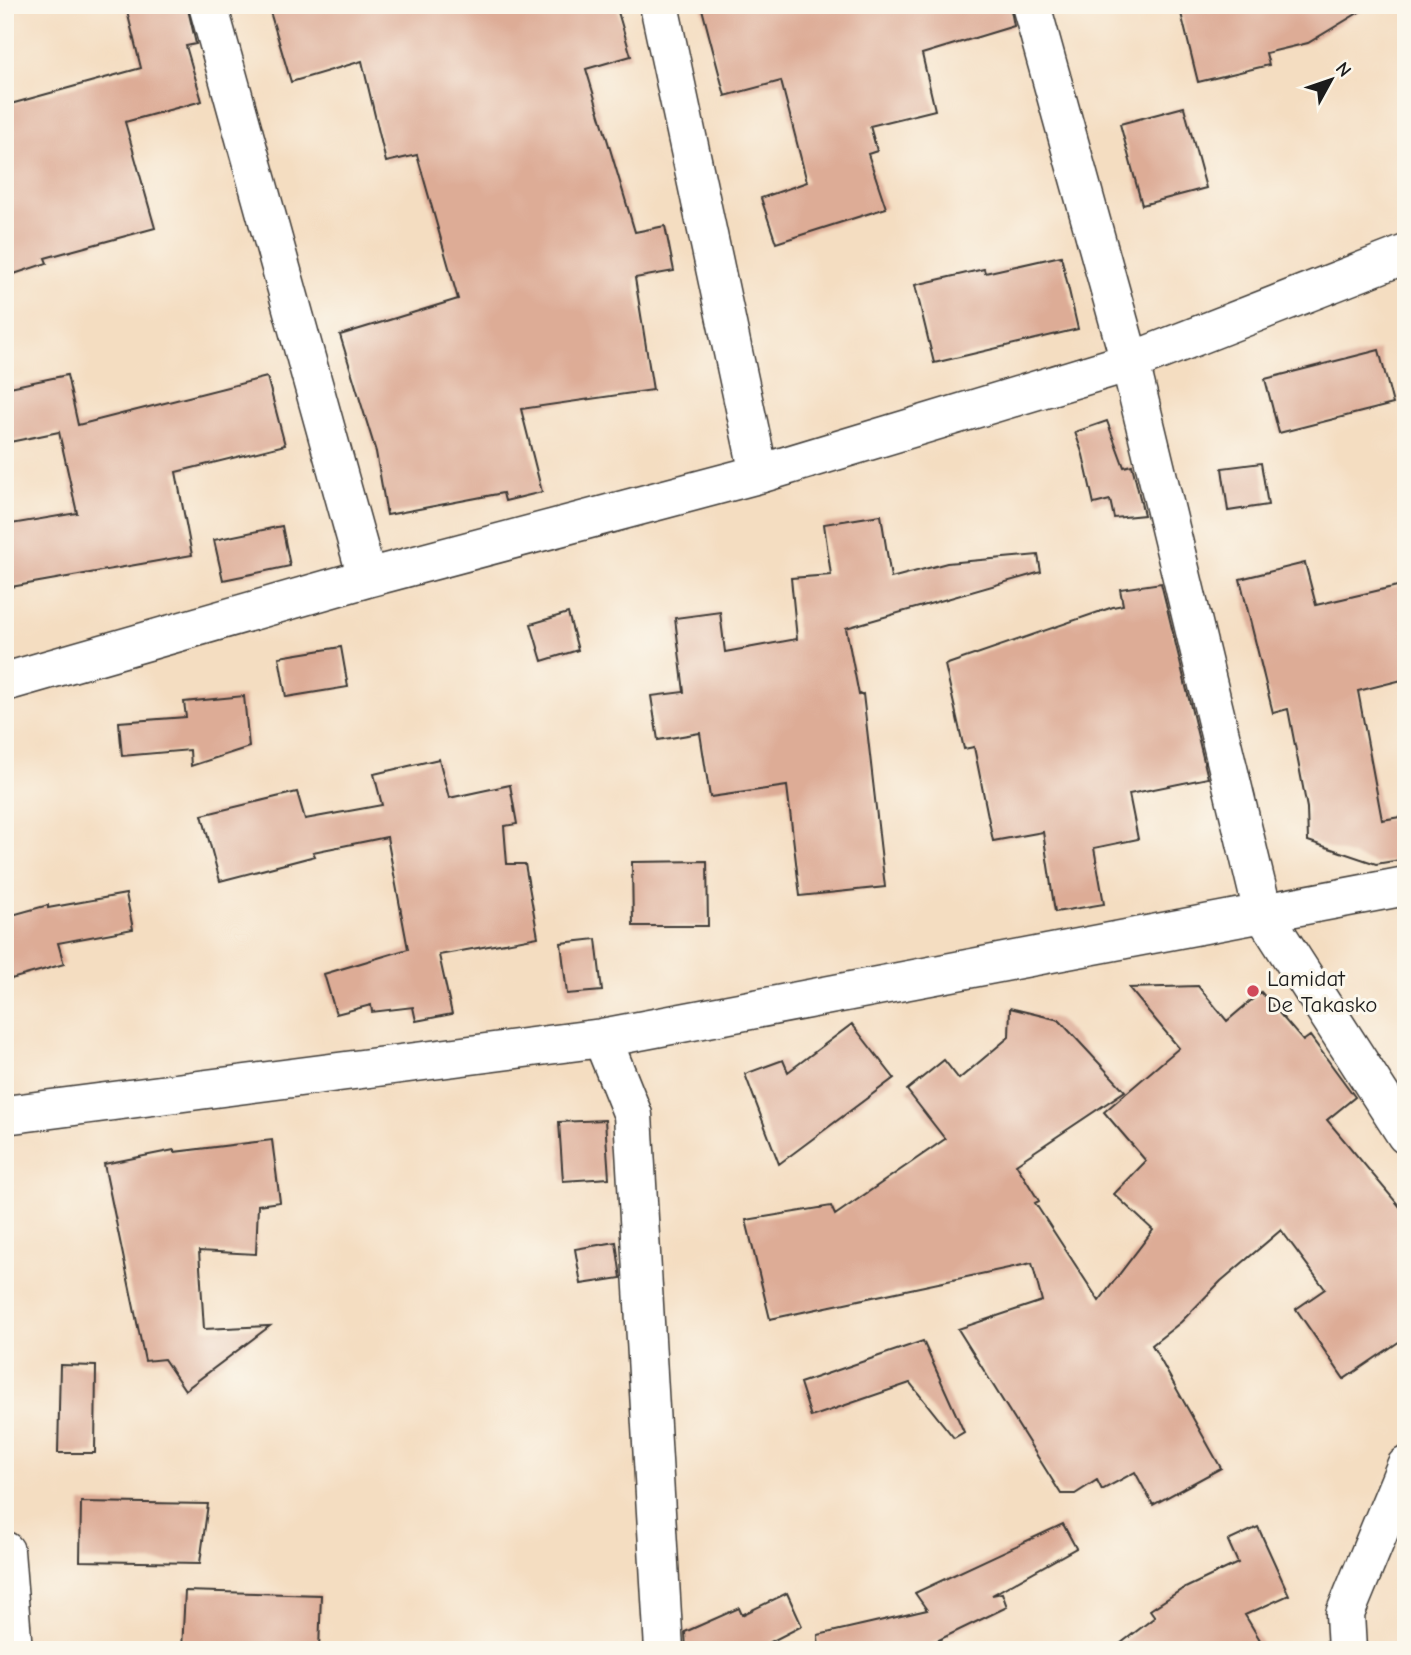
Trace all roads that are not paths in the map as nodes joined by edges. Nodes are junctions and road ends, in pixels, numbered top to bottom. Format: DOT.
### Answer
graph roads {
  1 [pos="208,5"];
  2 [pos="659,5"];
  3 [pos="1031,5"];
  4 [pos="1406,254"];
  5 [pos="1130,362"];
  6 [pos="759,474"];
  7 [pos="367,578"];
  8 [pos="5,682"];
  9 [pos="1406,886"];
  10 [pos="1263,913"];
  11 [pos="602,1038"];
  12 [pos="5,1115"];
  13 [pos="1406,1135"];
  14 [pos="1406,1466"];
  15 [pos="5,1551"];
  16 [pos="13,1650"];
  17 [pos="663,1650"];
  18 [pos="1347,1650"];
  1 -- 7 [label="street"];
  2 -- 6 [label="street"];
  3 -- 5 [label="street"];
  4 -- 5 [label="street"];
  5 -- 6 [label="street"];
  5 -- 10 [label="street"];
  6 -- 7 [label="street"];
  7 -- 8 [label="street"];
  9 -- 10 [label="street"];
  10 -- 11 [label="street"];
  10 -- 13 [label="street"];
  11 -- 12 [label="street"];
  11 -- 17 [label="street"];
  14 -- 18 [label="street"];
  15 -- 16 [label="street"];
}
